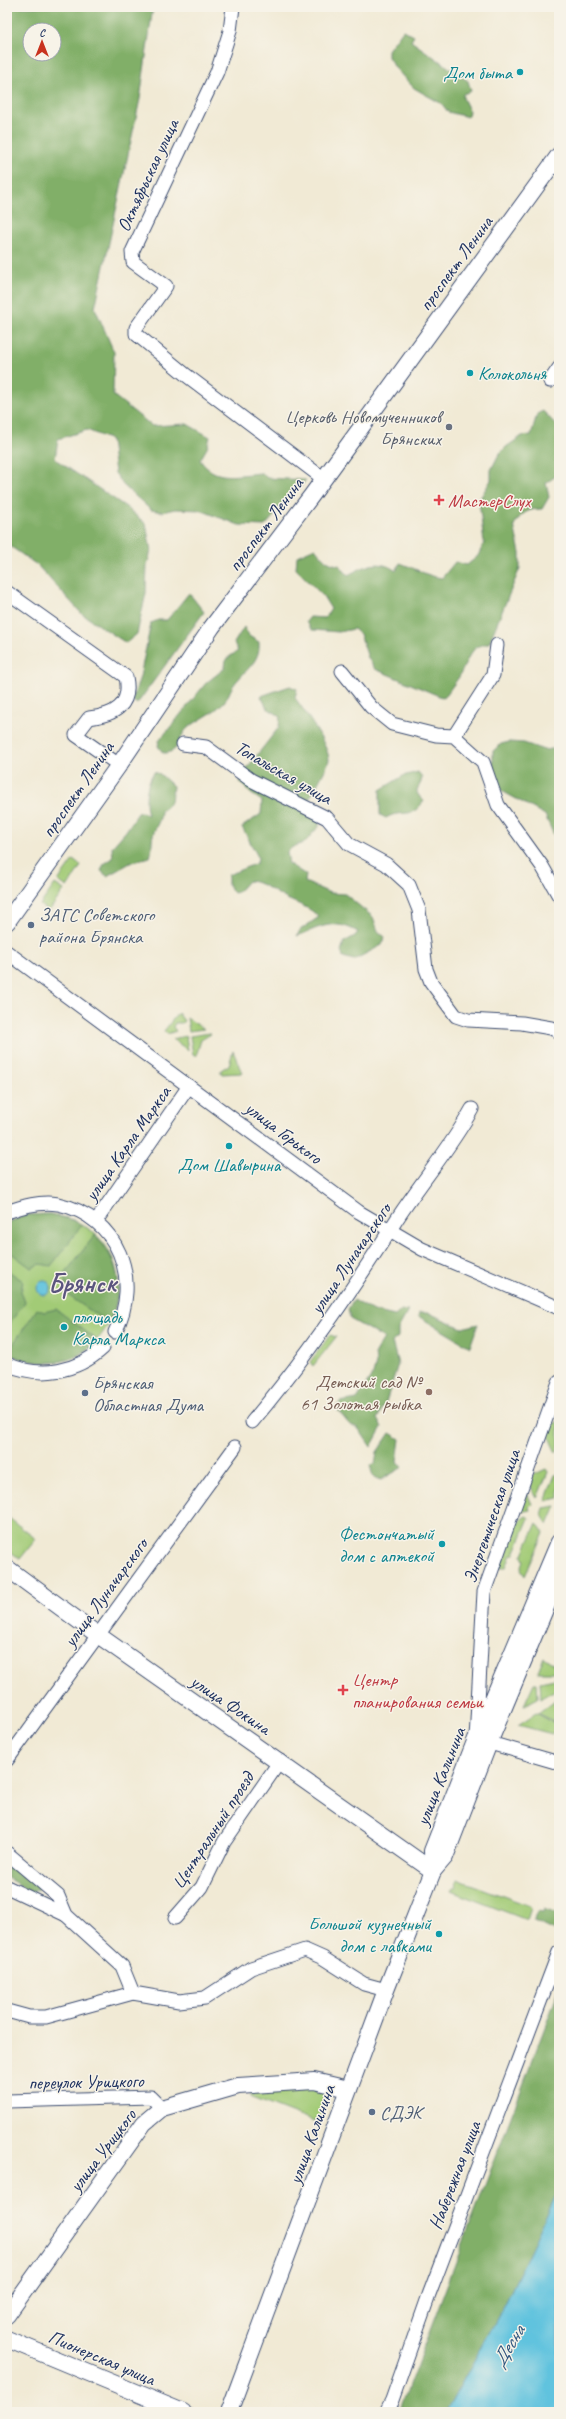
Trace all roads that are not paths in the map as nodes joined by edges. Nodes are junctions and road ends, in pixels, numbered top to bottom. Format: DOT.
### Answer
graph roads {
  1 [pos="233,7"];
  2 [pos="559,155"];
  3 [pos="559,368"];
  4 [pos="550,381"];
  5 [pos="324,479"];
  6 [pos="7,592"];
  7 [pos="497,646"];
  8 [pos="342,671"];
  9 [pos="454,736"];
  10 [pos="183,744"];
  11 [pos="119,765"];
  12 [pos="559,896"];
  13 [pos="7,922"];
  14 [pos="7,952"];
  15 [pos="559,1032"];
  16 [pos="189,1086"];
  17 [pos="472,1109"];
  18 [pos="7,1212"];
  19 [pos="96,1221"];
  20 [pos="391,1231"];
  21 [pos="559,1308"];
  22 [pos="115,1332"];
  23 [pos="103,1348"];
  24 [pos="7,1364"];
  25 [pos="559,1382"];
  26 [pos="252,1422"];
  27 [pos="234,1447"];
  28 [pos="559,1542"];
  29 [pos="7,1568"];
  30 [pos="559,1576"];
  31 [pos="98,1635"];
  32 [pos="482,1741"];
  33 [pos="7,1760"];
  34 [pos="280,1762"];
  35 [pos="559,1763"];
  36 [pos="7,1853"];
  37 [pos="433,1871"];
  38 [pos="7,1887"];
  39 [pos="66,1914"];
  40 [pos="175,1918"];
  41 [pos="559,1952"];
  42 [pos="386,1990"];
  43 [pos="133,1993"];
  44 [pos="7,2011"];
  45 [pos="349,2089"];
  46 [pos="7,2101"];
  47 [pos="162,2108"];
  48 [pos="7,2315"];
  49 [pos="7,2339"];
  50 [pos="183,2412"];
  51 [pos="229,2412"];
  52 [pos="386,2412"];
  1 -- 5 [label="street, Октябрьская улица"];
  2 -- 5 [label="main road, проспект Ленина"];
  3 -- 4 [label="street"];
  5 -- 11 [label="main road, проспект Ленина"];
  6 -- 11 [label="street"];
  7 -- 9 [label="street"];
  8 -- 9 [label="street"];
  9 -- 12 [label="street"];
  10 -- 15 [label="street, Топальская улица"];
  11 -- 13 [label="main road, проспект Ленина"];
  14 -- 16 [label="street, улица Горького"];
  16 -- 19 [label="street, улица Карла Маркса"];
  16 -- 20 [label="street, улица Горького"];
  17 -- 20 [label="street, улица Луначарского"];
  18 -- 19 [label="street, улица Карла Маркса"];
  19 -- 22 [label="street, улица Карла Маркса"];
  20 -- 21 [label="street, улица Горького"];
  20 -- 26 [label="street, улица Луначарского"];
  23 -- 24 [label="street"];
  25 -- 32 [label="street, Энергетическая улица"];
  27 -- 31 [label="street, улица Луначарского"];
  28 -- 32 [label="main road, улица Калинина"];
  29 -- 31 [label="main road, улица Фокина"];
  30 -- 32 [label="main road, улица Калинина"];
  31 -- 33 [label="street, улица Луначарского"];
  31 -- 34 [label="main road, улица Фокина"];
  32 -- 35 [label="street"];
  32 -- 37 [label="main road, улица Калинина"];
  34 -- 37 [label="main road, улица Фокина"];
  34 -- 40 [label="street, Центральный проезд"];
  36 -- 39 [label="street"];
  37 -- 42 [label="main road, улица Калинина"];
  38 -- 39 [label="street"];
  39 -- 43 [label="street"];
  41 -- 52 [label="street, Набережная улица"];
  42 -- 43 [label="street"];
  42 -- 45 [label="main road, улица Калинина"];
  43 -- 44 [label="street"];
  45 -- 47 [label="main road, улица Урицкого"];
  45 -- 51 [label="main road, улица Калинина"];
  46 -- 47 [label="street, переулок Урицкого"];
  47 -- 48 [label="main road, улица Урицкого"];
  49 -- 50 [label="main road, Пионерская улица"];
}
